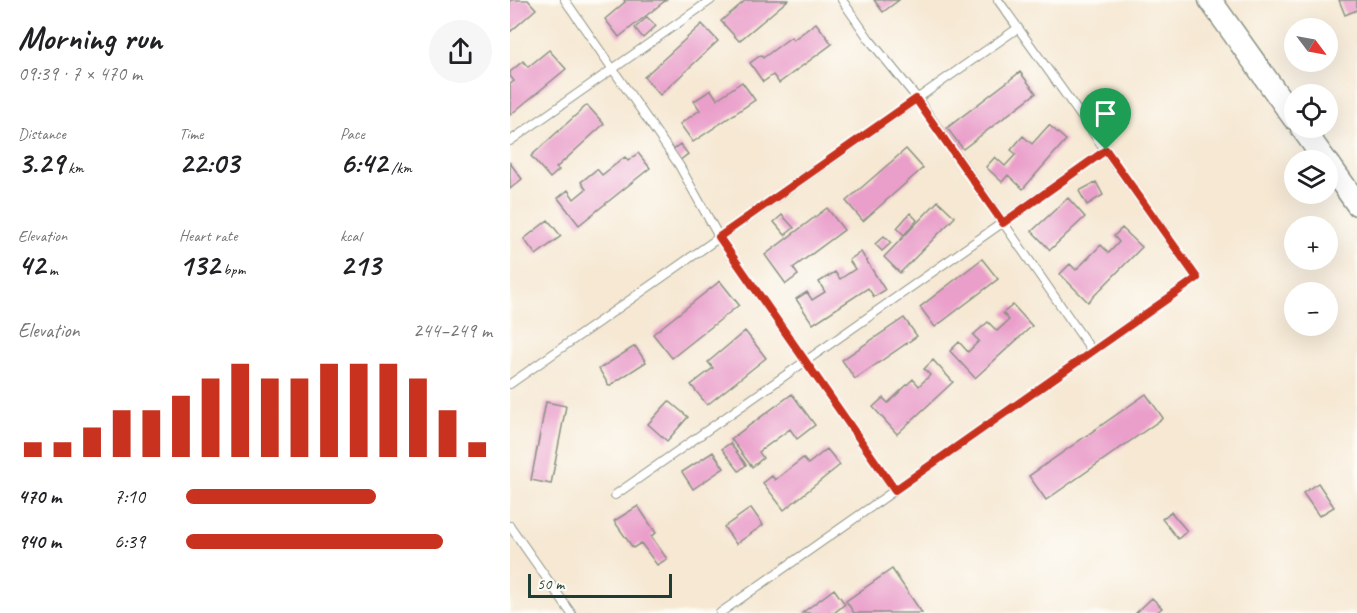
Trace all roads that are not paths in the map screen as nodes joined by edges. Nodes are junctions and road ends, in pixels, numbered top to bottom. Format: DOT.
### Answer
graph roads {
  1 [pos="565,0"];
  2 [pos="711,0"];
  3 [pos="842,0"];
  4 [pos="998,0"];
  5 [pos="1210,0"];
  6 [pos="1018,28"];
  7 [pos="612,69"];
  8 [pos="916,99"];
  9 [pos="1284,104"];
  10 [pos="510,141"];
  11 [pos="1106,150"];
  12 [pos="1338,178"];
  13 [pos="1357,204"];
  14 [pos="1003,223"];
  15 [pos="719,237"];
  16 [pos="1092,351"];
  17 [pos="806,361"];
  18 [pos="510,384"];
  19 [pos="895,490"];
  20 [pos="615,495"];
  21 [pos="510,526"];
  22 [pos="571,613"];
  23 [pos="720,613"];
  1 -- 7 [label="lane"];
  2 -- 7 [label="lane"];
  3 -- 8 [label="lane"];
  4 -- 6 [label="lane"];
  5 -- 9 [label="street"];
  6 -- 8 [label="lane"];
  6 -- 11 [label="lane"];
  7 -- 10 [label="lane"];
  7 -- 15 [label="lane"];
  8 -- 14 [label="lane"];
  8 -- 15 [label="lane"];
  11 -- 14 [label="lane"];
  11 -- 16 [label="lane"];
  12 -- 13 [label="street"];
  14 -- 16 [label="lane"];
  14 -- 17 [label="lane"];
  15 -- 17 [label="lane"];
  15 -- 18 [label="lane"];
  16 -- 19 [label="lane"];
  17 -- 19 [label="lane"];
  17 -- 20 [label="lane"];
  19 -- 23 [label="lane"];
  21 -- 22 [label="lane"];
}
